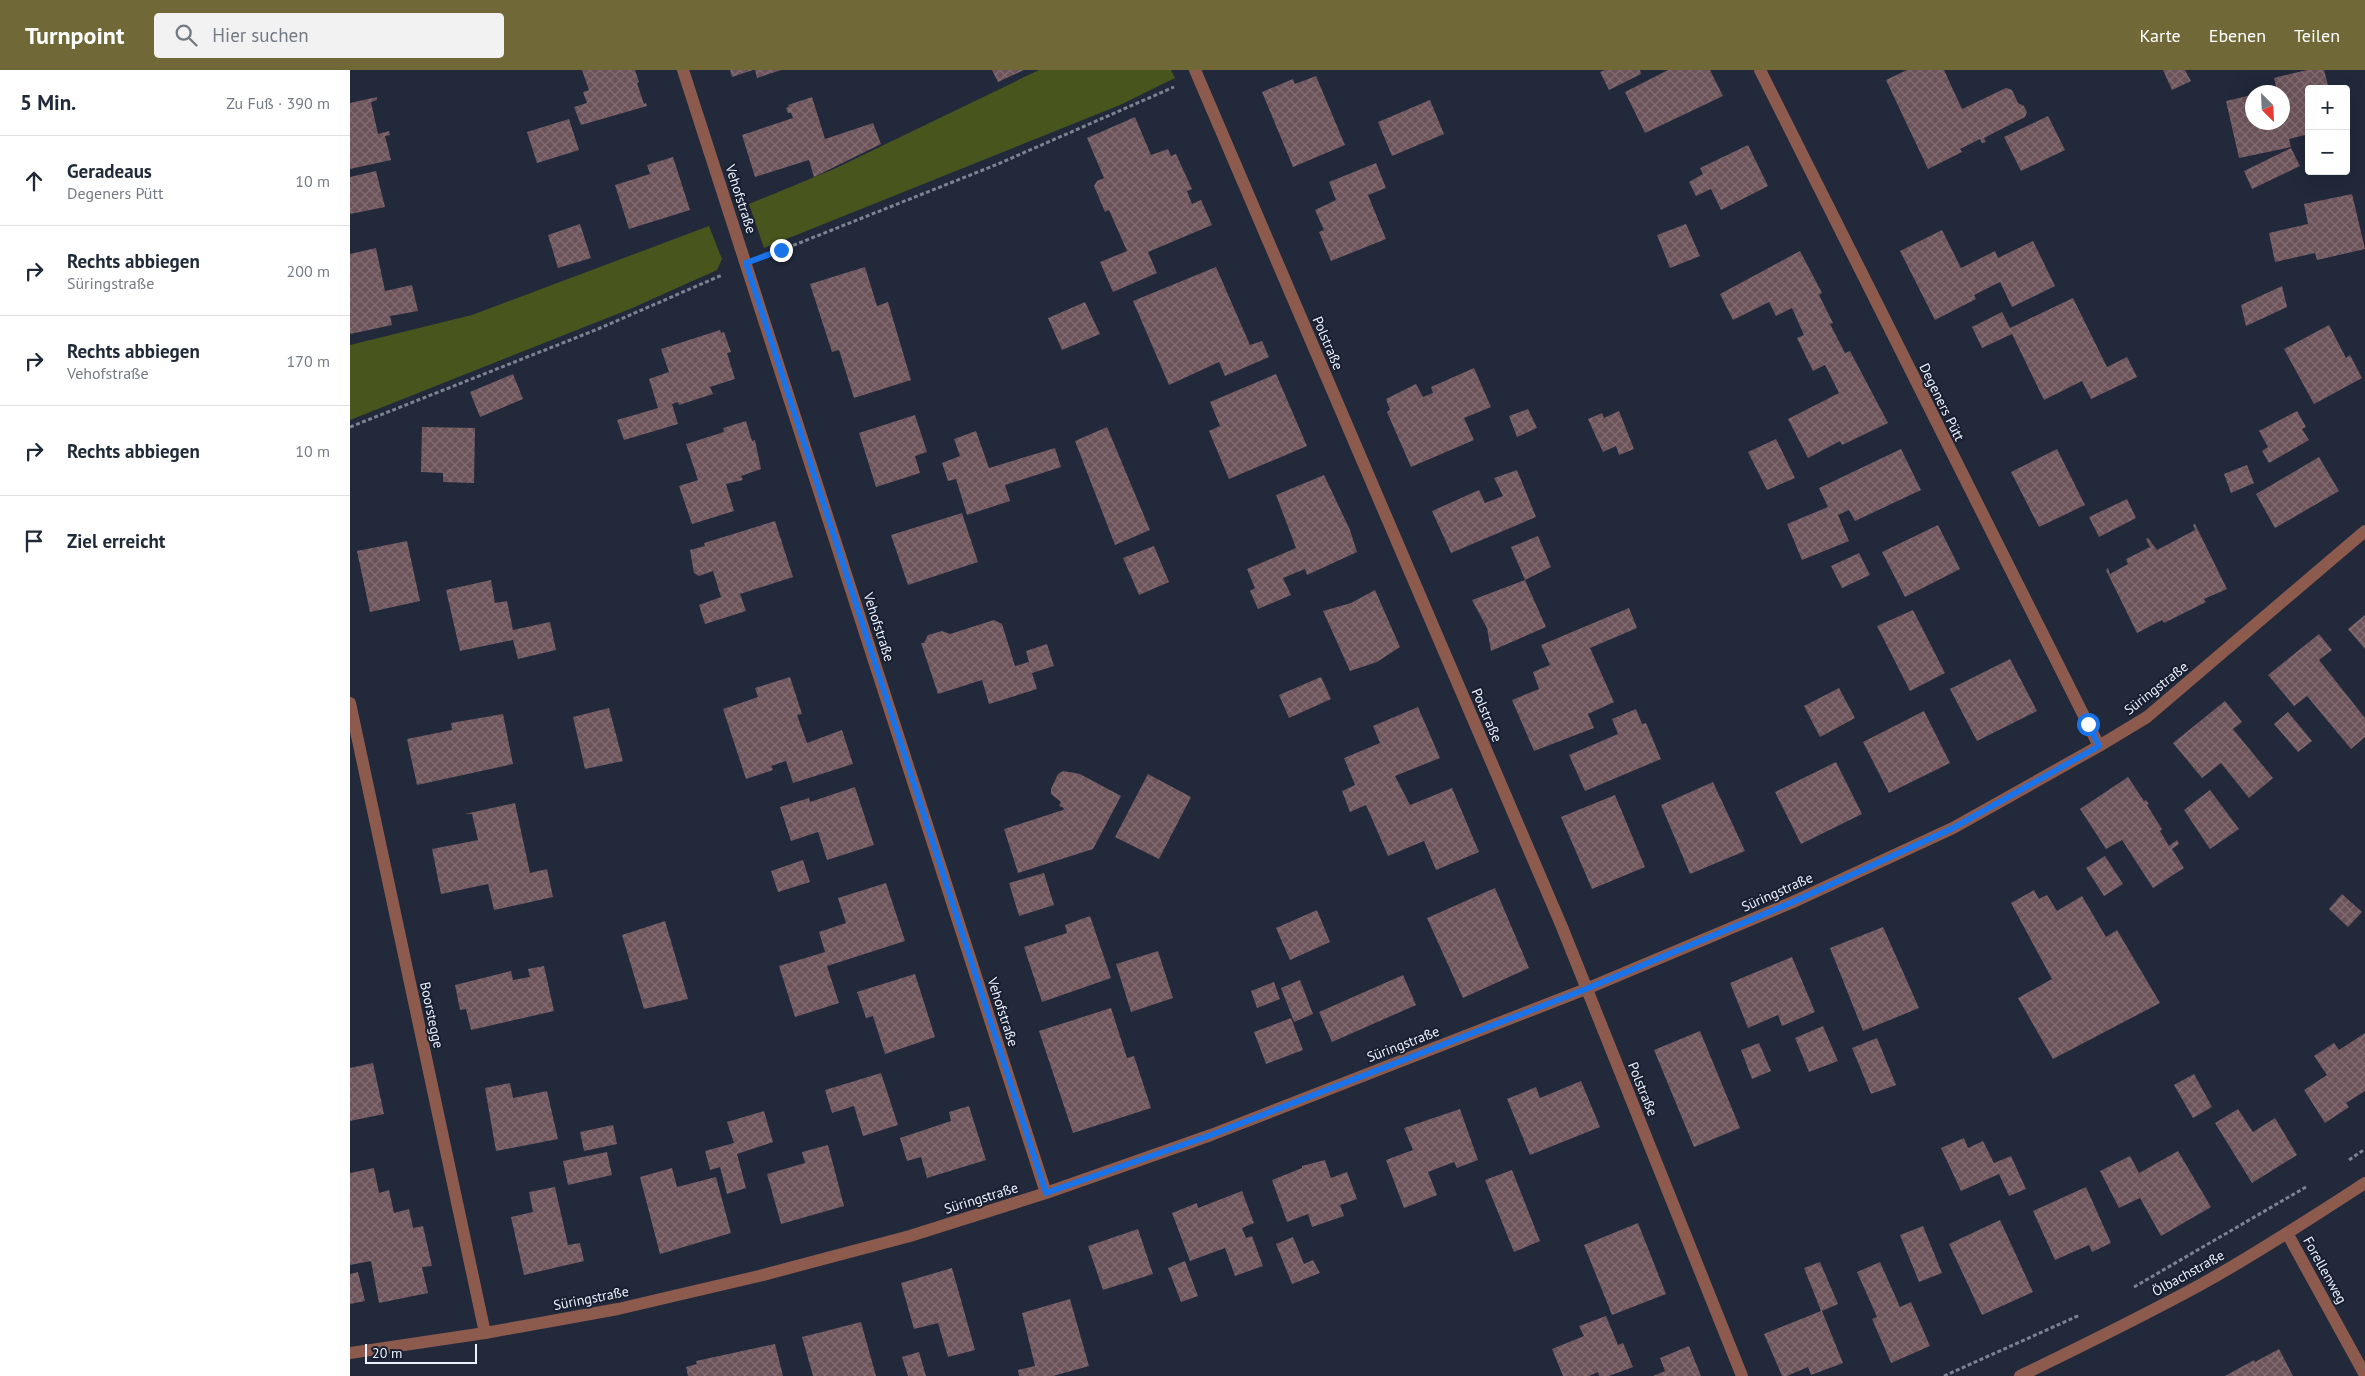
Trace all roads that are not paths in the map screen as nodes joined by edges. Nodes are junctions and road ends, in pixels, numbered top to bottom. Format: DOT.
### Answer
graph roads {
  1 [pos="683,70"];
  2 [pos="1760,70"];
  3 [pos="1196,73"];
  4 [pos="2365,531"];
  5 [pos="350,704"];
  6 [pos="2099,746"];
  7 [pos="1586,989"];
  8 [pos="2365,1183"];
  9 [pos="1046,1193"];
  10 [pos="2287,1233"];
  11 [pos="485,1333"];
  12 [pos="350,1353"];
  13 [pos="2365,1375"];
  14 [pos="1742,1376"];
  15 [pos="2020,1376"];
  1 -- 9 [label="street, Vehofstraße"];
  2 -- 6 [label="street, Degeners Pütt"];
  3 -- 7 [label="street, Polstraße"];
  4 -- 6 [label="street, Süringstraße"];
  5 -- 11 [label="street, Boorstegge"];
  6 -- 7 [label="street, Süringstraße"];
  7 -- 9 [label="street, Süringstraße"];
  7 -- 14 [label="street, Polstraße"];
  8 -- 10 [label="street, Ölbachstraße"];
  9 -- 11 [label="street, Süringstraße"];
  10 -- 13 [label="street, Forellenweg"];
  10 -- 15 [label="street, Ölbachstraße"];
  11 -- 12 [label="street, Süringstraße"];
}
